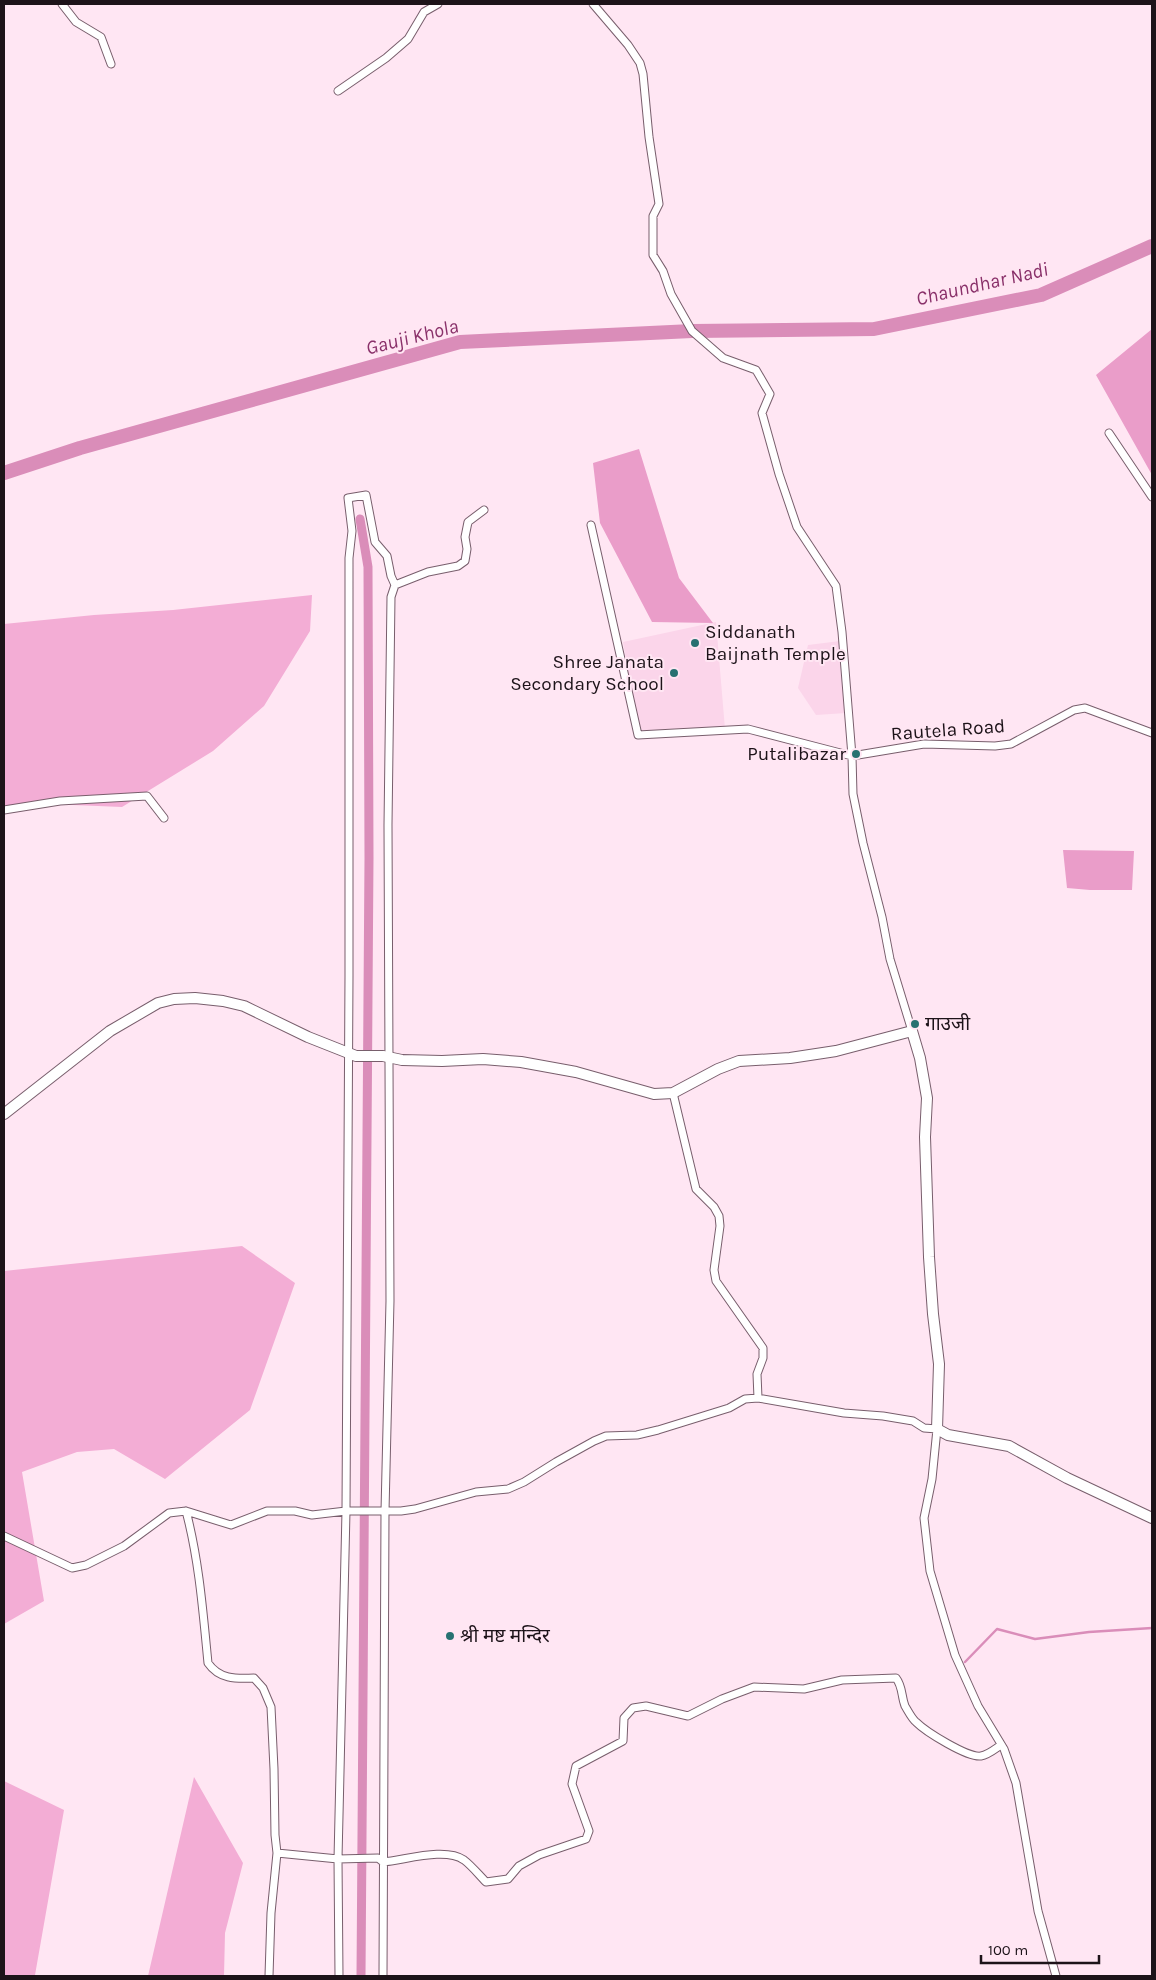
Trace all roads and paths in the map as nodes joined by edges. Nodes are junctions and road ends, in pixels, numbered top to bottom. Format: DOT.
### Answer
graph roads {
  1 [pos="62,4"];
  2 [pos="438,4"];
  3 [pos="594,4"];
  4 [pos="111,64"];
  5 [pos="338,91"];
  6 [pos="1109,433"];
  7 [pos="1152,497"];
  8 [pos="484,510"];
  9 [pos="591,524"];
  10 [pos="395,585"];
  11 [pos="1152,733"];
  12 [pos="852,756"];
  13 [pos="4,810"];
  14 [pos="164,818"];
  15 [pos="912,1031"];
  16 [pos="352,1055"];
  17 [pos="386,1056"];
  18 [pos="673,1092"];
  19 [pos="4,1114"];
  20 [pos="758,1398"];
  21 [pos="936,1428"];
  22 [pos="186,1511"];
  23 [pos="348,1511"];
  24 [pos="382,1511"];
  25 [pos="1152,1518"];
  26 [pos="4,1536"];
  27 [pos="1001,1745"];
  28 [pos="278,1854"];
  29 [pos="338,1860"];
  30 [pos="381,1860"];
  31 [pos="269,1976"];
  32 [pos="339,1976"];
  33 [pos="383,1976"];
  34 [pos="1056,1976"];
  1 -- 4 [label="street"];
  2 -- 5 [label="street"];
  3 -- 12 [label="street"];
  6 -- 7 [label="street"];
  8 -- 10 [label="street"];
  9 -- 12 [label="street"];
  10 -- 16 [label="street"];
  10 -- 17 [label="street"];
  11 -- 12 [label="street, Rautela Road"];
  12 -- 15 [label="street"];
  13 -- 14 [label="street"];
  15 -- 18 [label="street"];
  15 -- 21 [label="street"];
  16 -- 17 [label="street"];
  16 -- 19 [label="street"];
  16 -- 23 [label="street"];
  17 -- 18 [label="street"];
  17 -- 24 [label="street"];
  18 -- 20 [label="street"];
  20 -- 21 [label="street"];
  20 -- 24 [label="street"];
  21 -- 25 [label="street"];
  21 -- 27 [label="street"];
  22 -- 23 [label="street"];
  22 -- 26 [label="street"];
  22 -- 28 [label="street"];
  23 -- 24 [label="street"];
  23 -- 29 [label="street"];
  24 -- 30 [label="street"];
  27 -- 30 [label="street"];
  27 -- 34 [label="street"];
  28 -- 29 [label="street"];
  28 -- 31 [label="street"];
  29 -- 30 [label="street"];
  29 -- 32 [label="street"];
  30 -- 33 [label="street"];
}
